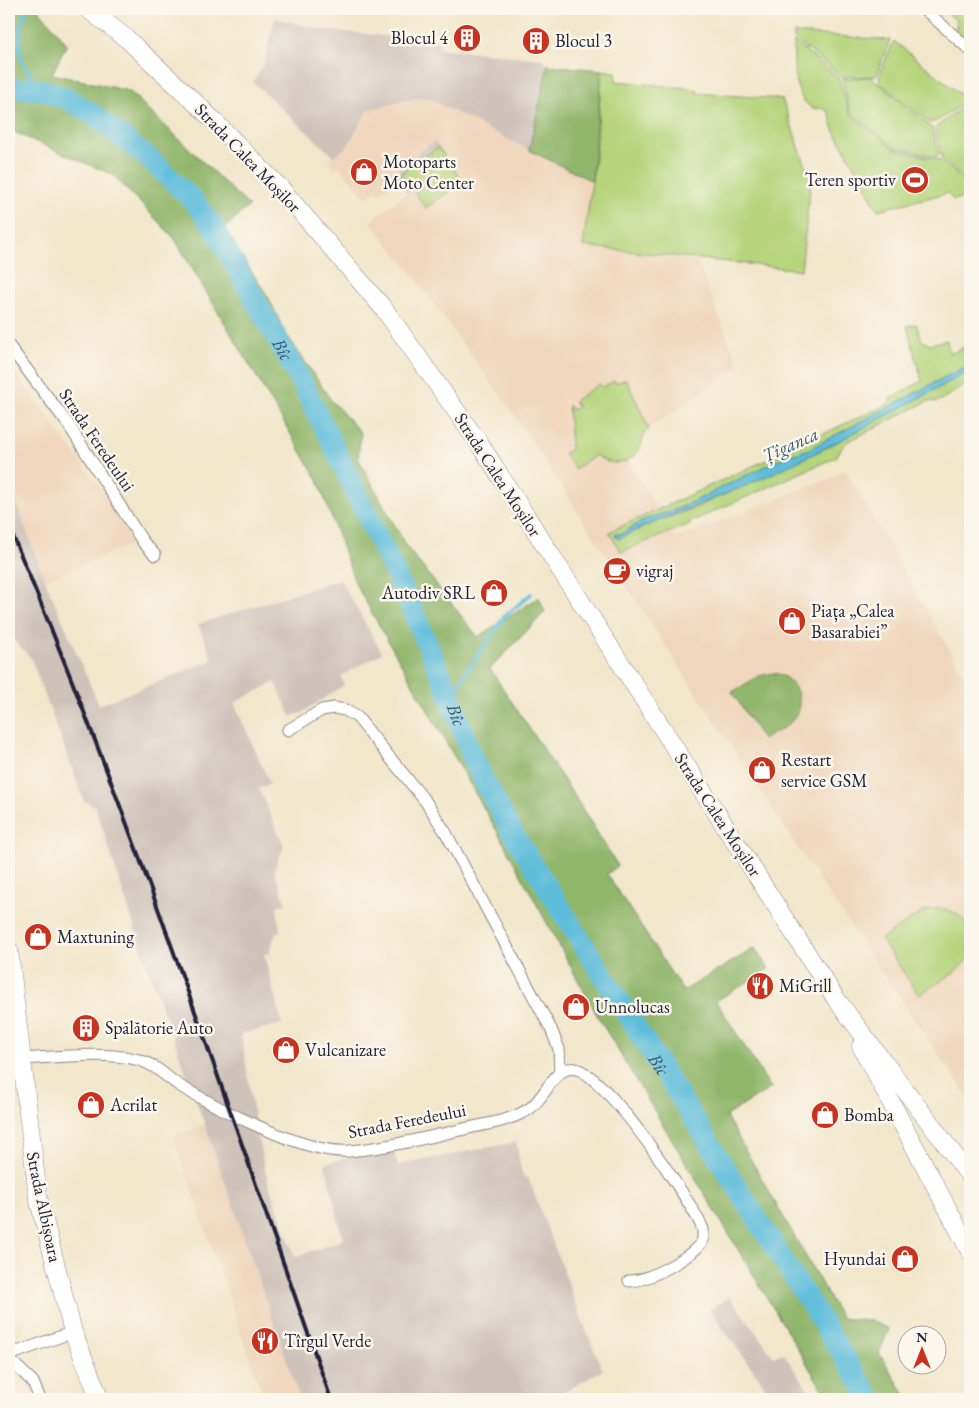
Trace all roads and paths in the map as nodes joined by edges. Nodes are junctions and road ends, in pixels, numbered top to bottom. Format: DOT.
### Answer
graph roads {
  1 [pos="88,9"];
  2 [pos="924,9"];
  3 [pos="970,50"];
  4 [pos="9,346"];
  5 [pos="155,555"];
  6 [pos="288,730"];
  7 [pos="9,950"];
  8 [pos="836,999"];
  9 [pos="22,1059"];
  10 [pos="560,1073"];
  11 [pos="970,1176"];
  12 [pos="970,1252"];
  13 [pos="629,1281"];
  14 [pos="73,1332"];
  15 [pos="9,1357"];
  16 [pos="40,1399"];
  17 [pos="100,1399"];
  1 -- 8 [label="main road, Strada Calea Moșilor"];
  2 -- 3 [label="street"];
  4 -- 5 [label="street, Strada Feredeului"];
  6 -- 10 [label="street"];
  7 -- 9 [label="main road, Strada Albișoara"];
  8 -- 11 [label="main road, Strada Calea Moșilor"];
  8 -- 12 [label="main road, Strada Calea Moșilor"];
  9 -- 10 [label="street, Strada Feredeului"];
  9 -- 14 [label="main road, Strada Albișoara"];
  10 -- 13 [label="street"];
  14 -- 15 [label="street"];
  14 -- 17 [label="main road, Strada Albișoara"];
  15 -- 16 [label="street"];
}
